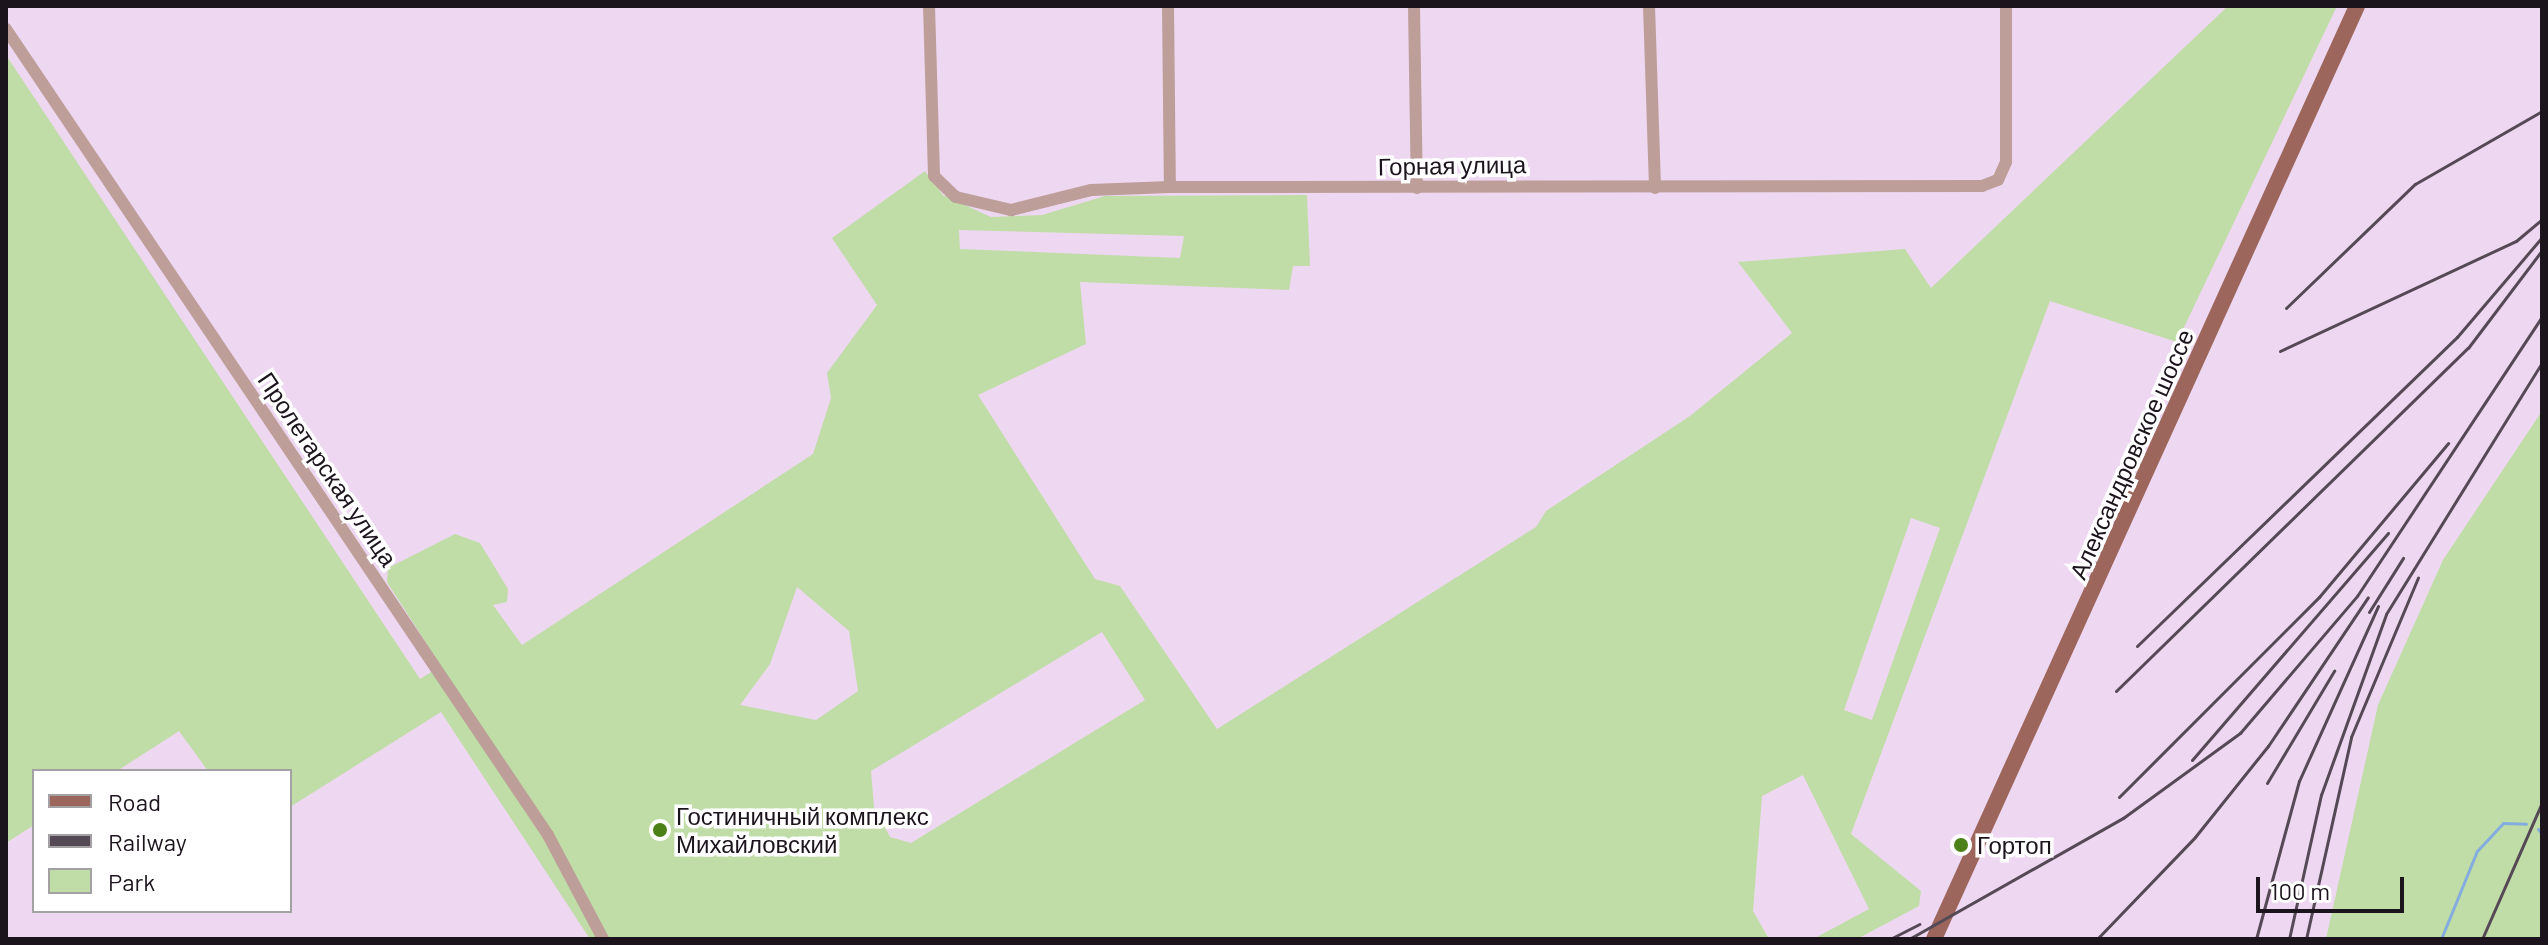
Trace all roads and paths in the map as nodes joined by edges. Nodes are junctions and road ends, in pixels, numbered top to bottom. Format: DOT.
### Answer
graph roads {
  1 [pos="929,6"];
  2 [pos="1168,6"];
  3 [pos="1414,6"];
  4 [pos="1649,6"];
  5 [pos="2006,6"];
  6 [pos="2357,6"];
  7 [pos="6,29"];
  8 [pos="1170,187"];
  9 [pos="1417,188"];
  10 [pos="1655,188"];
  11 [pos="603,939"];
  12 [pos="1934,939"];
  1 -- 8 [label="street, Горная улица"];
  2 -- 8 [label="street"];
  3 -- 9 [label="street"];
  4 -- 10 [label="street"];
  5 -- 10 [label="street, Горная улица"];
  6 -- 12 [label="main road, Александровское шоссе"];
  7 -- 11 [label="street, Пролетарская улица"];
  8 -- 9 [label="street, Горная улица"];
  9 -- 10 [label="street, Горная улица"];
}
